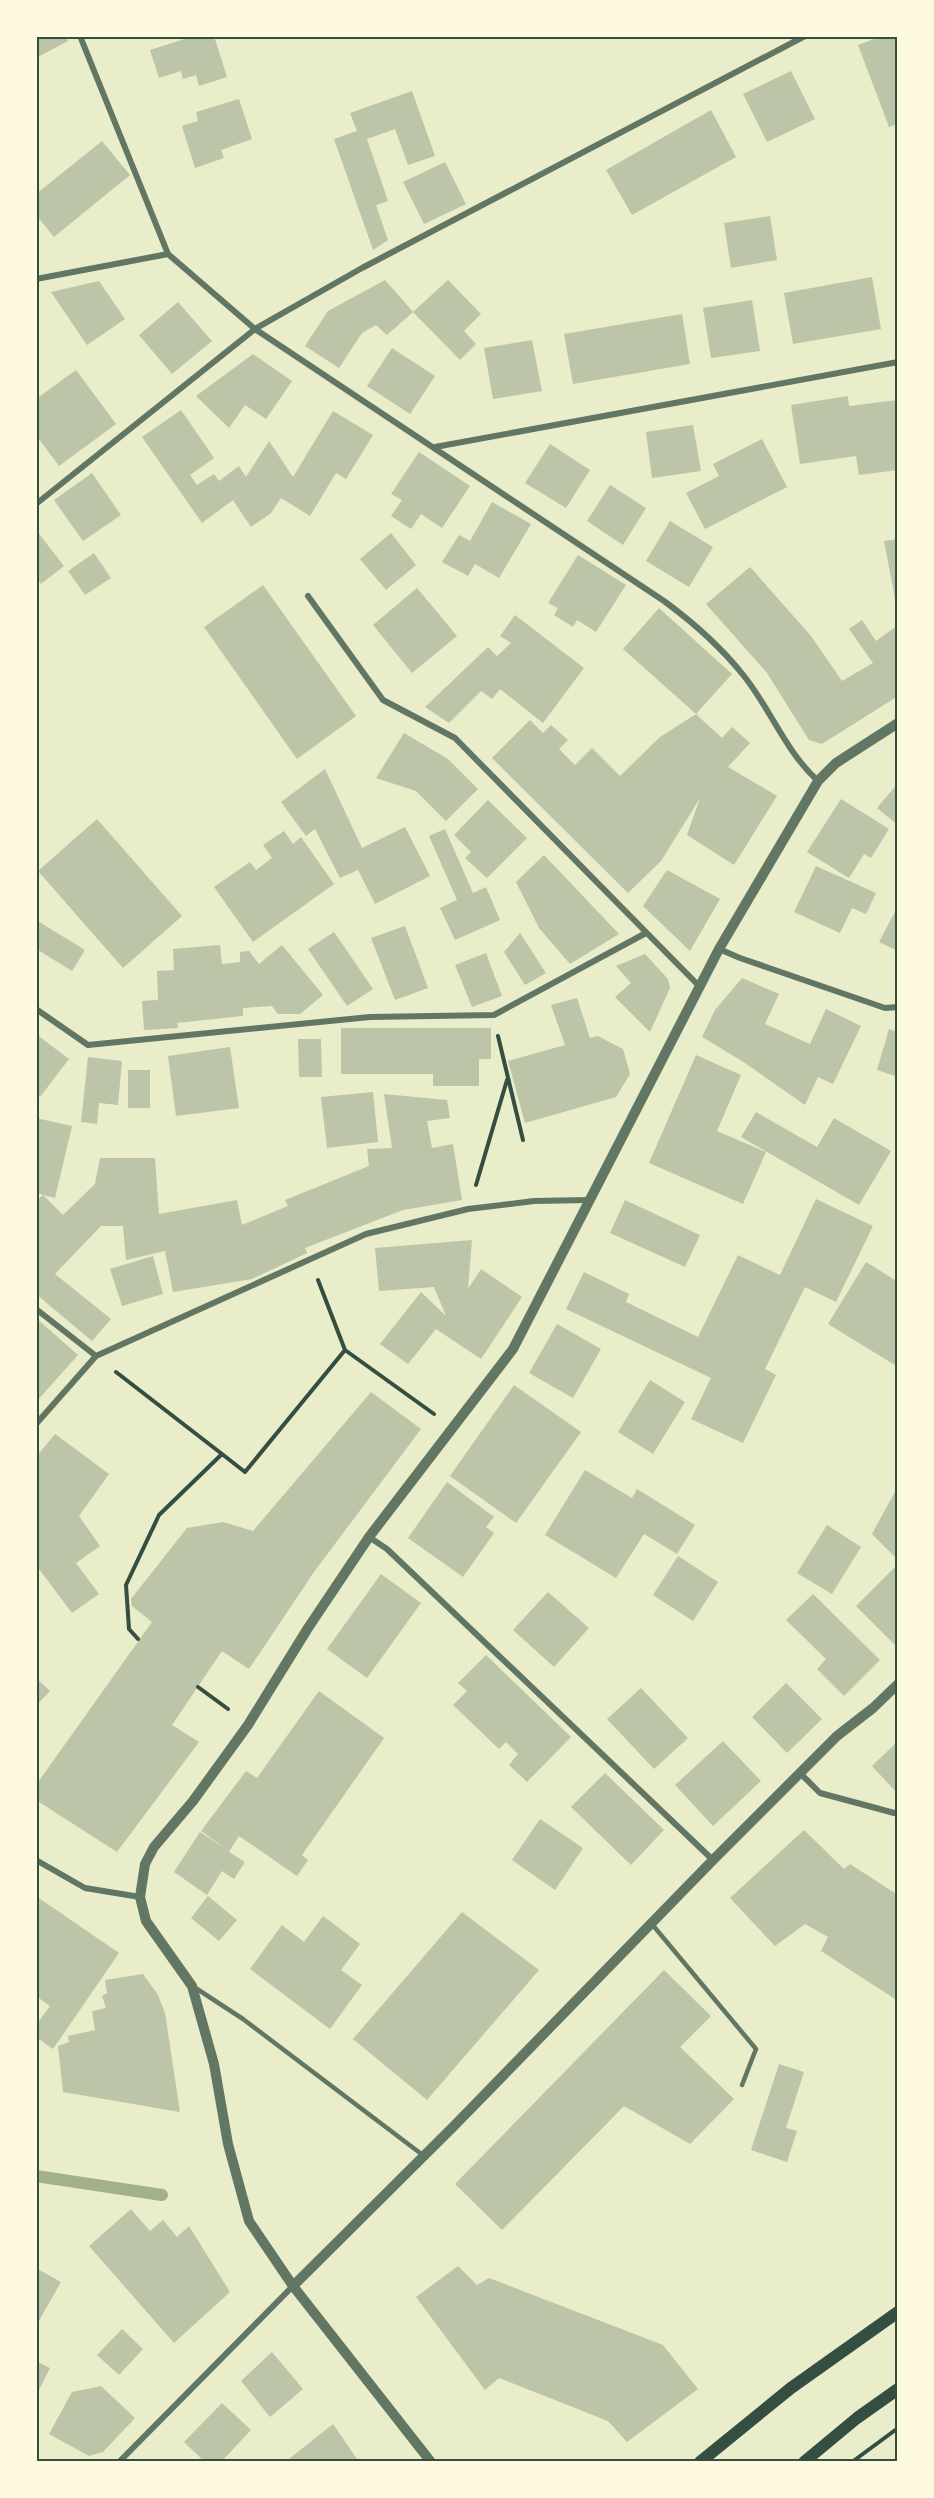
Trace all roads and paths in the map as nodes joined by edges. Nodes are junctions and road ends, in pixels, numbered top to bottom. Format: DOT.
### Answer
graph roads {
  1 [pos="80,36"];
  2 [pos="805,36"];
  3 [pos="168,254"];
  4 [pos="36,279"];
  5 [pos="255,329"];
  6 [pos="898,362"];
  7 [pos="435,447"];
  8 [pos="36,504"];
  9 [pos="308,596"];
  10 [pos="898,723"];
  11 [pos="818,781"];
  12 [pos="646,933"];
  13 [pos="719,949"];
  14 [pos="700,988"];
  15 [pos="898,1007"];
  16 [pos="36,1009"];
  17 [pos="494,1015"];
  18 [pos="507,1080"];
  19 [pos="523,1140"];
  20 [pos="588,1200"];
  21 [pos="468,1209"];
  22 [pos="311,1259"];
  23 [pos="36,1309"];
  24 [pos="345,1350"];
  25 [pos="96,1356"];
  26 [pos="36,1424"];
  27 [pos="452,1426"];
  28 [pos="222,1454"];
  29 [pos="369,1537"];
  30 [pos="138,1639"];
  31 [pos="898,1684"];
  32 [pos="198,1687"];
  33 [pos="248,1725"];
  34 [pos="800,1773"];
  35 [pos="898,1814"];
  36 [pos="36,1860"];
  37 [pos="713,1860"];
  38 [pos="140,1897"];
  39 [pos="651,1923"];
  40 [pos="192,1986"];
  41 [pos="742,2085"];
  42 [pos="424,2156"];
  43 [pos="293,2286"];
  44 [pos="898,2312"];
  45 [pos="898,2390"];
  46 [pos="898,2428"];
  47 [pos="119,2462"];
  48 [pos="431,2462"];
  49 [pos="700,2462"];
  50 [pos="804,2462"];
  51 [pos="852,2462"];
  1 -- 3 [label="street"];
  2 -- 5 [label="street"];
  3 -- 4 [label="street"];
  3 -- 5 [label="street"];
  5 -- 7 [label="street"];
  5 -- 8 [label="street"];
  6 -- 7 [label="street"];
  7 -- 11 [label="street"];
  9 -- 12 [label="street"];
  10 -- 11 [label="street"];
  11 -- 13 [label="street"];
  12 -- 14 [label="street"];
  12 -- 17 [label="street"];
  13 -- 14 [label="street"];
  13 -- 15 [label="street"];
  14 -- 20 [label="street"];
  16 -- 17 [label="street"];
  17 -- 18 [label="path"];
  18 -- 19 [label="path"];
  18 -- 21 [label="path"];
  20 -- 21 [label="street"];
  20 -- 27 [label="street"];
  21 -- 22 [label="street"];
  22 -- 24 [label="path"];
  22 -- 25 [label="street"];
  23 -- 25 [label="street"];
  24 -- 27 [label="path"];
  24 -- 28 [label="path"];
  25 -- 26 [label="street"];
  25 -- 28 [label="path"];
  27 -- 29 [label="street"];
  28 -- 30 [label="path"];
  29 -- 33 [label="street"];
  29 -- 37 [label="street"];
  31 -- 34 [label="street"];
  32 -- 33 [label="path"];
  33 -- 38 [label="street"];
  34 -- 35 [label="street"];
  34 -- 37 [label="street"];
  36 -- 38 [label="street"];
  37 -- 39 [label="street"];
  38 -- 40 [label="street"];
  39 -- 41 [label="lane"];
  39 -- 42 [label="street"];
  40 -- 42 [label="lane"];
  40 -- 43 [label="street"];
  42 -- 43 [label="street"];
  43 -- 47 [label="street"];
  43 -- 48 [label="street"];
  44 -- 49 [label="main road"];
  45 -- 50 [label="main road"];
  46 -- 51 [label="path"];
}
